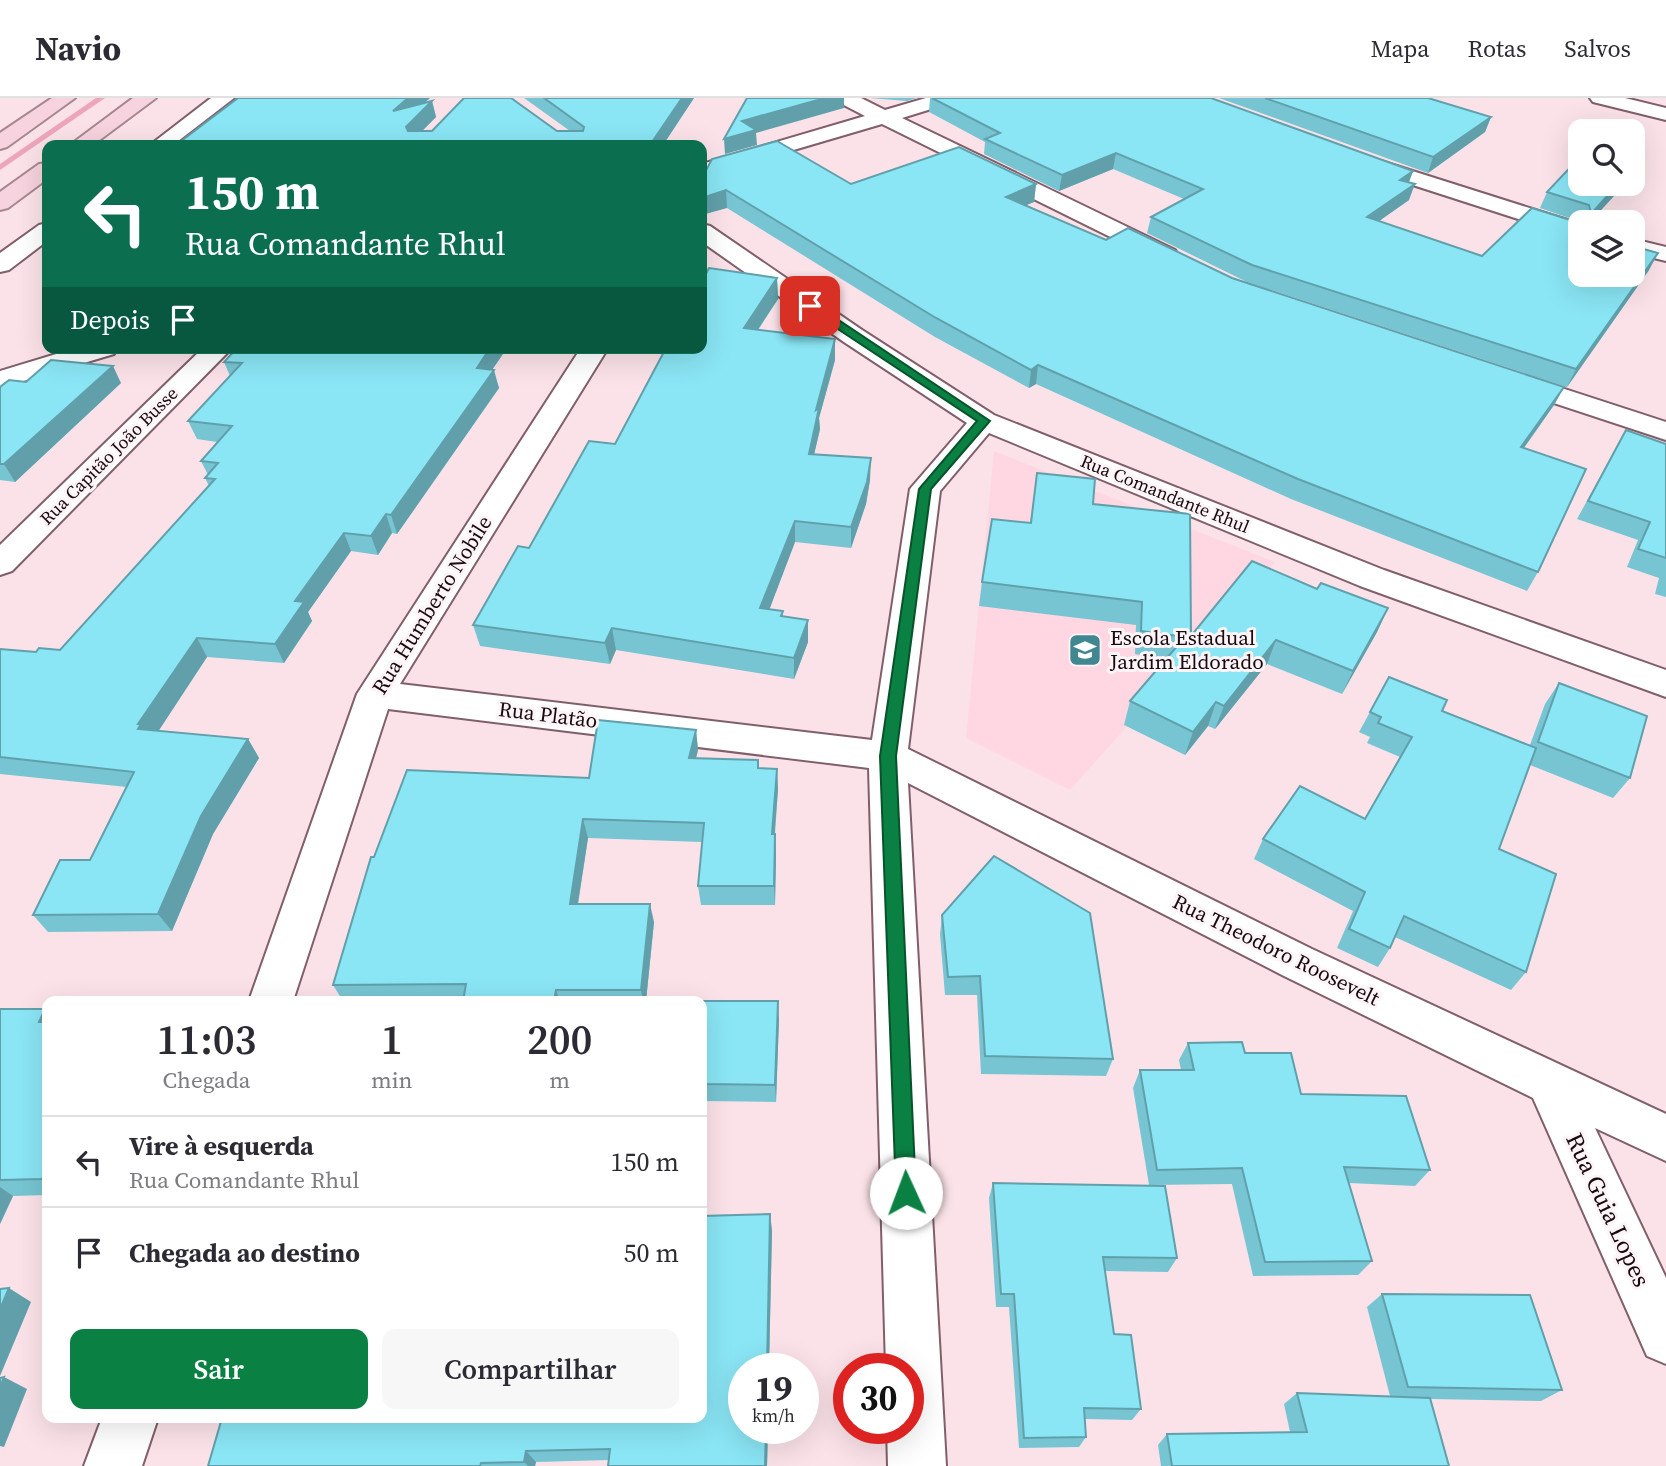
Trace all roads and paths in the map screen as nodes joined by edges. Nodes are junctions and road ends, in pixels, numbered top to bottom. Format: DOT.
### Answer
graph roads {
  1 [pos="65,98"];
  2 [pos="146,98"];
  3 [pos="224,98"];
  4 [pos="845,98"];
  5 [pos="947,98"];
  6 [pos="1600,98"];
  7 [pos="1666,114"];
  8 [pos="879,116"];
  9 [pos="87,140"];
  10 [pos="167,140"];
  11 [pos="0,143"];
  12 [pos="1341,153"];
  13 [pos="707,169"];
  14 [pos="42,173"];
  15 [pos="0,203"];
  16 [pos="1568,228"];
  17 [pos="42,234"];
  18 [pos="707,234"];
  19 [pos="1645,249"];
  20 [pos="1666,254"];
  21 [pos="0,265"];
  22 [pos="1188,265"];
  23 [pos="85,354"];
  24 [pos="213,354"];
  25 [pos="591,354"];
  26 [pos="1484,371"];
  27 [pos="0,380"];
  28 [pos="984,421"];
  29 [pos="1666,431"];
  30 [pos="0,564"];
  31 [pos="1666,684"];
  32 [pos="375,694"];
  33 [pos="888,756"];
  34 [pos="273,996"];
  35 [pos="1549,1082"];
  36 [pos="1666,1138"];
  37 [pos="1666,1337"];
  38 [pos="128,1423"];
  39 [pos="113,1466"];
  40 [pos="917,1466"];
  1 -- 11 [label="highway"];
  2 -- 9 [label="highway"];
  3 -- 10 [label="street"];
  4 -- 8 [label="street"];
  5 -- 8 [label="street"];
  6 -- 7 [label="street"];
  8 -- 13 [label="street"];
  8 -- 22 [label="street"];
  12 -- 16 [label="street"];
  14 -- 15 [label="highway"];
  17 -- 21 [label="street"];
  18 -- 28 [label="street, Rua Comandante Rhul"];
  19 -- 20 [label="street"];
  23 -- 27 [label="street"];
  24 -- 30 [label="street, Rua Capitão João Busse"];
  25 -- 32 [label="street, Rua Humberto Nobile"];
  26 -- 29 [label="street"];
  28 -- 31 [label="street, Rua Comandante Rhul"];
  28 -- 33 [label="street"];
  32 -- 33 [label="street, Rua Platão"];
  32 -- 34 [label="street, Rua Humberto Nobile"];
  33 -- 35 [label="street, Rua Theodoro Roosevelt"];
  33 -- 40 [label="street"];
  35 -- 36 [label="street, Rua Theodoro Roosevelt"];
  35 -- 37 [label="street, Rua Guia Lopes"];
  38 -- 39 [label="street"];
}
